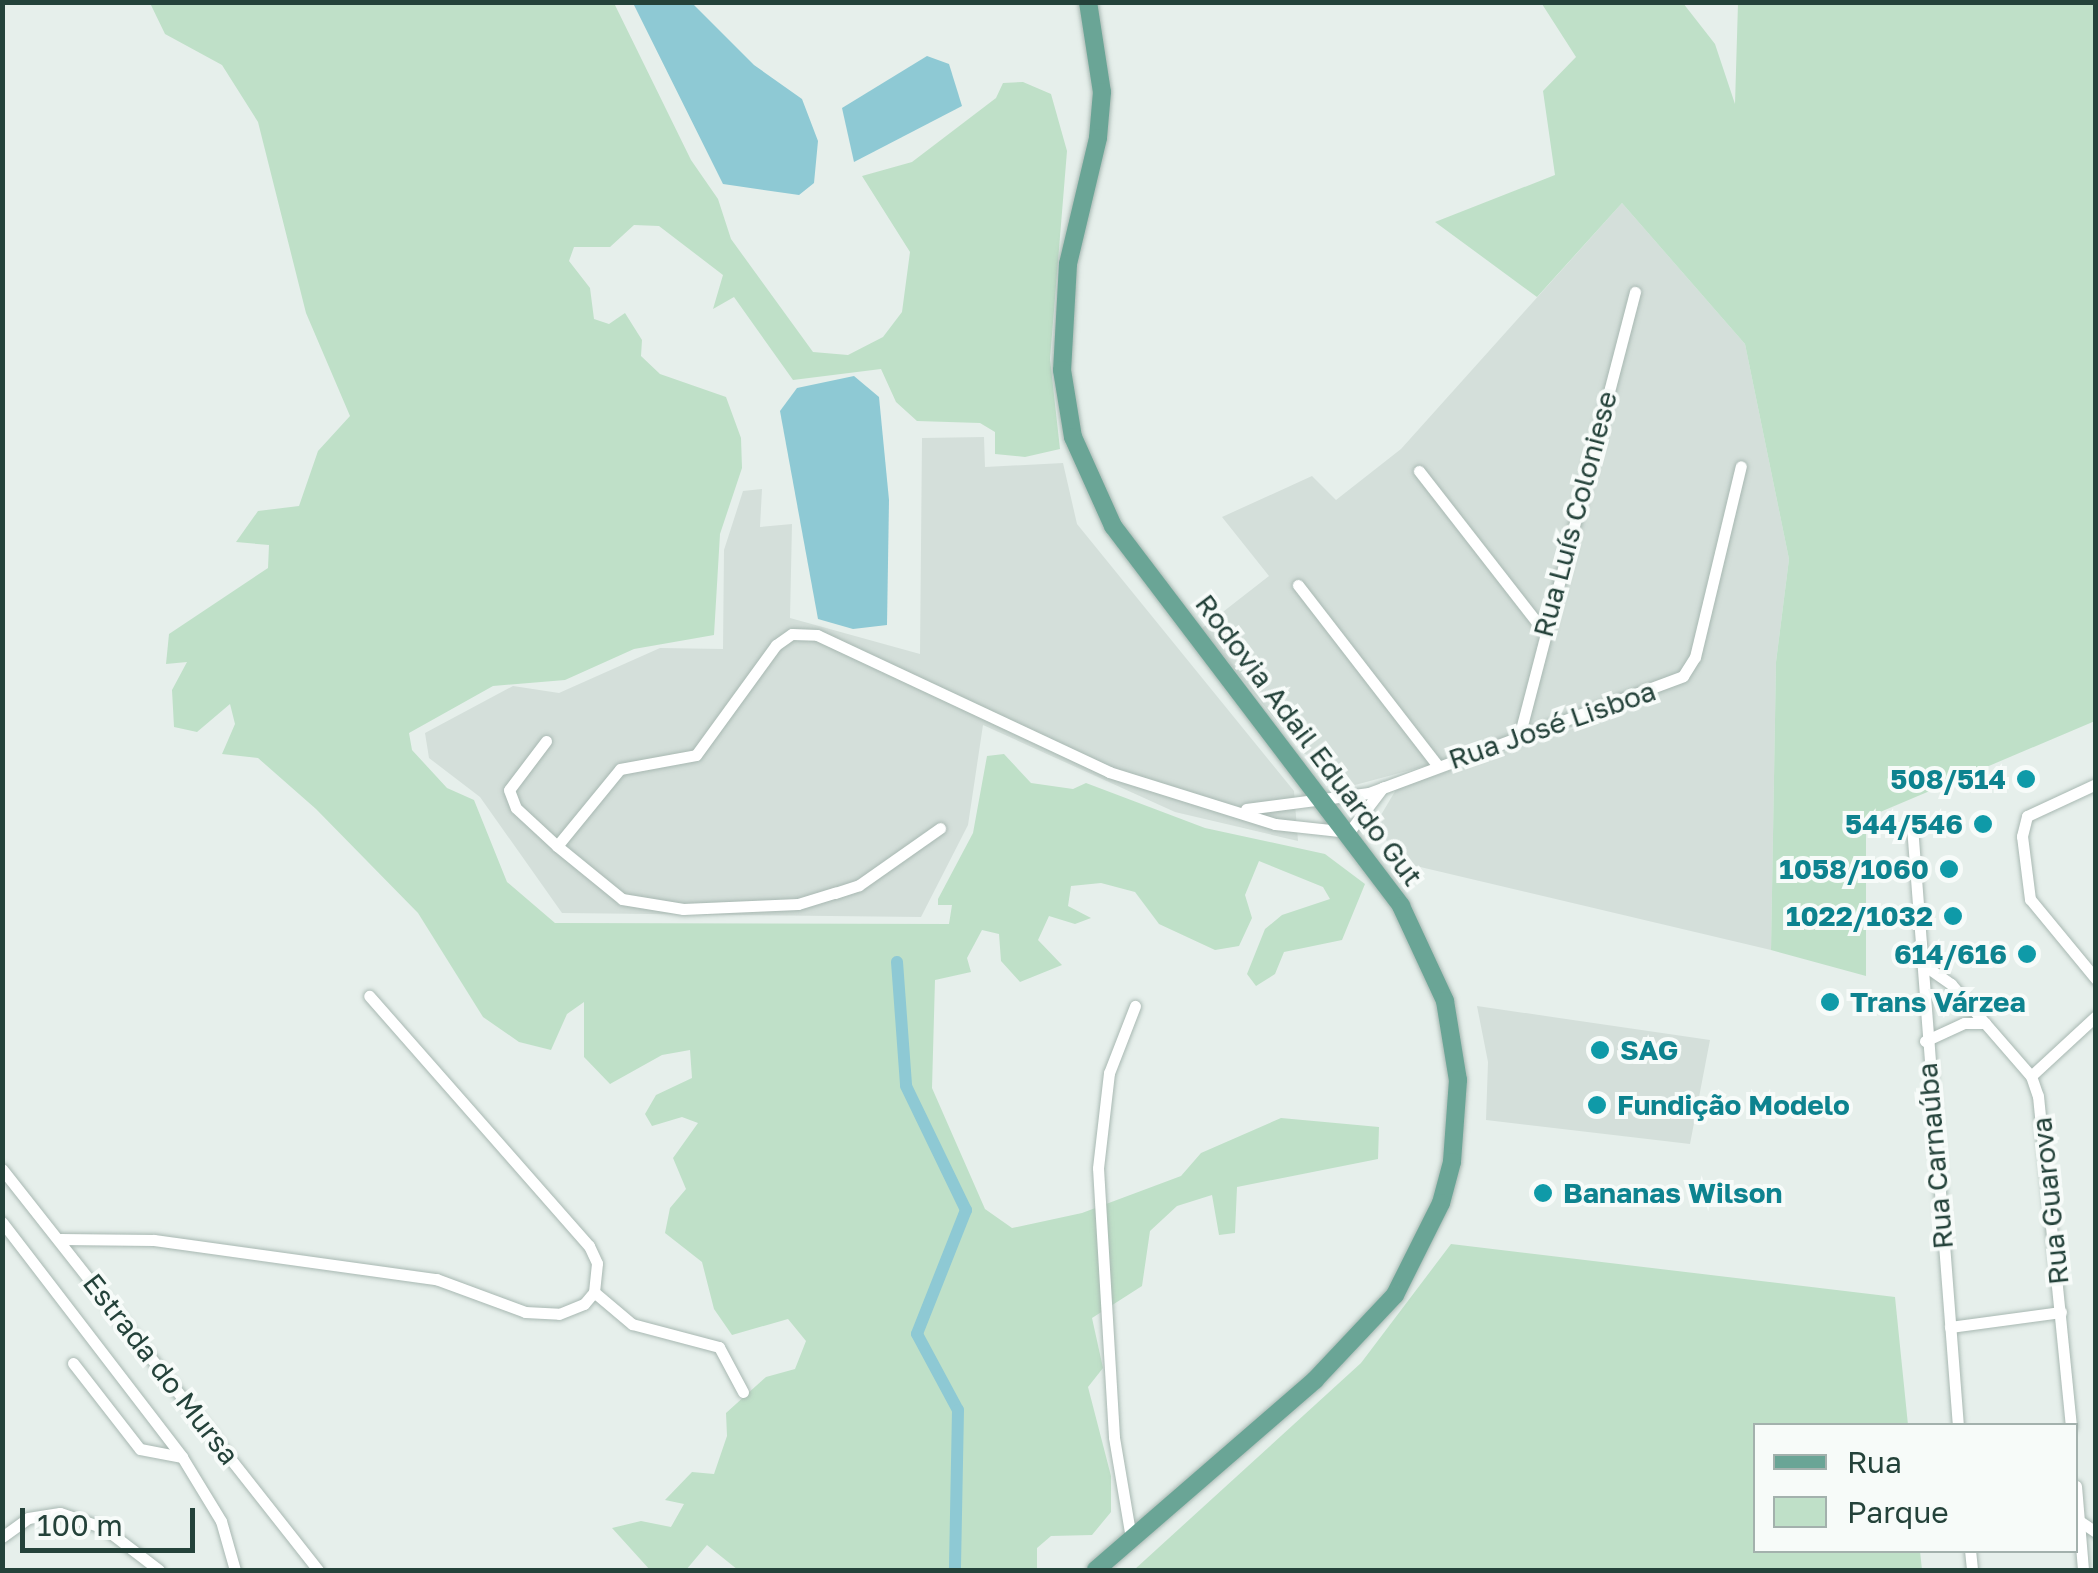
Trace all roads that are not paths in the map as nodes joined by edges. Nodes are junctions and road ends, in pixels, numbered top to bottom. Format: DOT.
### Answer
graph roads {
  1 [pos="1088,2"];
  2 [pos="1635,292"];
  3 [pos="1742,466"];
  4 [pos="1418,470"];
  5 [pos="1298,585"];
  6 [pos="1543,630"];
  7 [pos="1519,736"];
  8 [pos="546,741"];
  9 [pos="1436,765"];
  10 [pos="2096,784"];
  11 [pos="1383,787"];
  12 [pos="1324,802"];
  13 [pos="1232,808"];
  14 [pos="1912,826"];
  15 [pos="940,828"];
  16 [pos="1349,832"];
  17 [pos="557,846"];
  18 [pos="1921,963"];
  19 [pos="2096,978"];
  20 [pos="370,996"];
  21 [pos="1135,1006"];
  22 [pos="2096,1016"];
  23 [pos="1985,1023"];
  24 [pos="1925,1042"];
  25 [pos="2031,1076"];
  26 [pos="2,1170"];
  27 [pos="2,1222"];
  28 [pos="60,1238"];
  29 [pos="594,1292"];
  30 [pos="2061,1312"];
  31 [pos="1950,1326"];
  32 [pos="73,1363"];
  33 [pos="743,1392"];
  34 [pos="1958,1423"];
  35 [pos="2070,1423"];
  36 [pos="182,1457"];
  37 [pos="2078,1520"];
  38 [pos="2096,1532"];
  39 [pos="2,1537"];
  40 [pos="1131,1538"];
  41 [pos="313,1569"];
  42 [pos="159,1570"];
  43 [pos="235,1570"];
  44 [pos="1096,1570"];
  45 [pos="2083,1570"];
  1 -- 12 [label="main road, Rodovia Adail Eduardo Gut"];
  2 -- 6 [label="street, Rua Luís Coloniese"];
  3 -- 7 [label="street, Rua José Lisboa"];
  4 -- 6 [label="street"];
  5 -- 9 [label="street"];
  6 -- 7 [label="street, Rua Luís Coloniese"];
  7 -- 9 [label="street, Rua José Lisboa"];
  8 -- 17 [label="street"];
  9 -- 11 [label="street, Rua José Lisboa"];
  10 -- 19 [label="street"];
  11 -- 12 [label="street, Rua José Lisboa"];
  11 -- 16 [label="street"];
  12 -- 13 [label="street, Rua José Lisboa"];
  12 -- 16 [label="main road, Rodovia Adail Eduardo Gut"];
  13 -- 16 [label="street"];
  13 -- 17 [label="street"];
  14 -- 18 [label="street, Rua Carnaúba"];
  15 -- 17 [label="street"];
  16 -- 40 [label="main road, Rodovia Adail Eduardo Gut"];
  18 -- 23 [label="street, Rua Guarova"];
  18 -- 24 [label="street, Rua Carnaúba"];
  20 -- 29 [label="street"];
  21 -- 40 [label="street"];
  22 -- 25 [label="street"];
  23 -- 24 [label="street"];
  23 -- 25 [label="street, Rua Guarova"];
  24 -- 31 [label="street, Rua Carnaúba"];
  25 -- 30 [label="street, Rua Guarova"];
  26 -- 28 [label="street, Estrada do Mursa"];
  27 -- 36 [label="street"];
  28 -- 29 [label="street"];
  28 -- 41 [label="street, Estrada do Mursa"];
  29 -- 33 [label="street"];
  30 -- 31 [label="street"];
  30 -- 35 [label="street, Rua Guarova"];
  31 -- 34 [label="street, Rua Carnaúba"];
  32 -- 36 [label="street"];
  36 -- 43 [label="street"];
  37 -- 38 [label="street"];
  37 -- 45 [label="street"];
  39 -- 42 [label="street"];
  40 -- 44 [label="main road, Rodovia Adail Eduardo Gut"];
}
